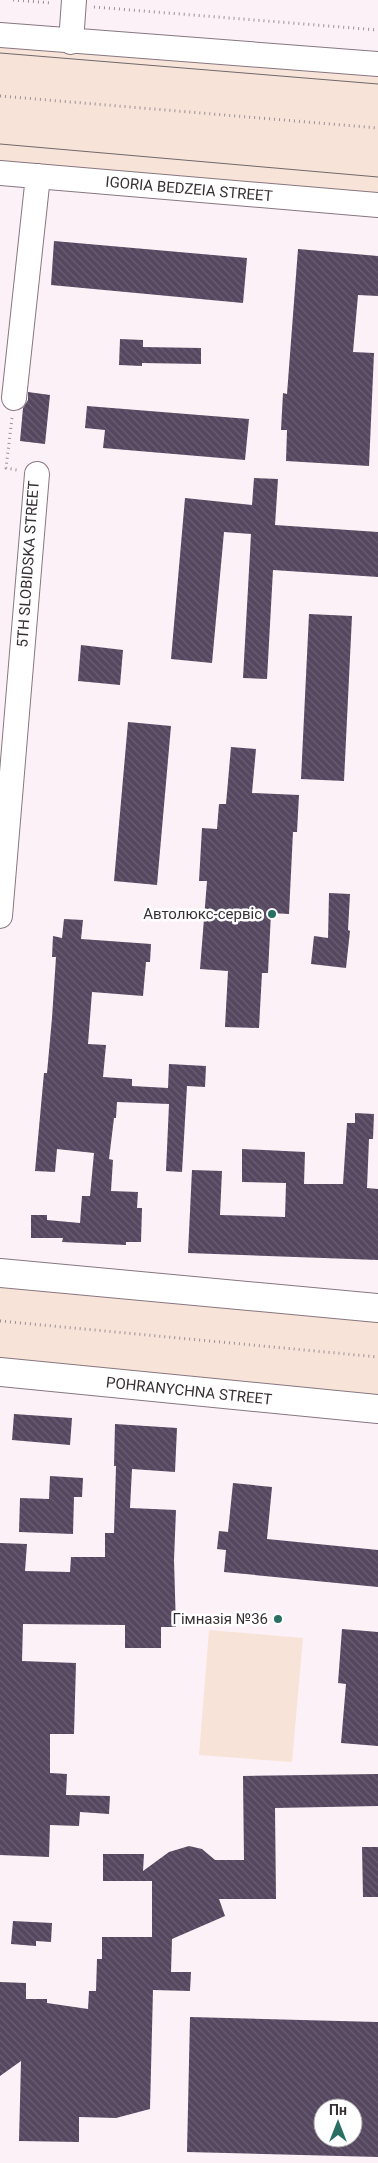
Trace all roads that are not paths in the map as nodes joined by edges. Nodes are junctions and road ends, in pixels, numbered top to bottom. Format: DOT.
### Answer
graph roads {
  1 [pos="74,3"];
  2 [pos="0,36"];
  3 [pos="71,42"];
  4 [pos="378,64"];
  5 [pos="0,173"];
  6 [pos="38,176"];
  7 [pos="378,205"];
  8 [pos="14,398"];
  9 [pos="37,474"];
  10 [pos="0,916"];
  11 [pos="0,1273"];
  12 [pos="378,1308"];
  13 [pos="0,1372"];
  14 [pos="378,1409"];
  1 -- 3 [label="street"];
  2 -- 3 [label="street"];
  3 -- 4 [label="street"];
  5 -- 6 [label="street, IGORIA BEDZEIA STREET"];
  6 -- 7 [label="street, IGORIA BEDZEIA STREET"];
  6 -- 8 [label="street"];
  9 -- 10 [label="street, 5TH SLOBIDSKA STREET"];
  11 -- 12 [label="main road"];
  13 -- 14 [label="main road, POHRANYCHNA STREET"];
}
